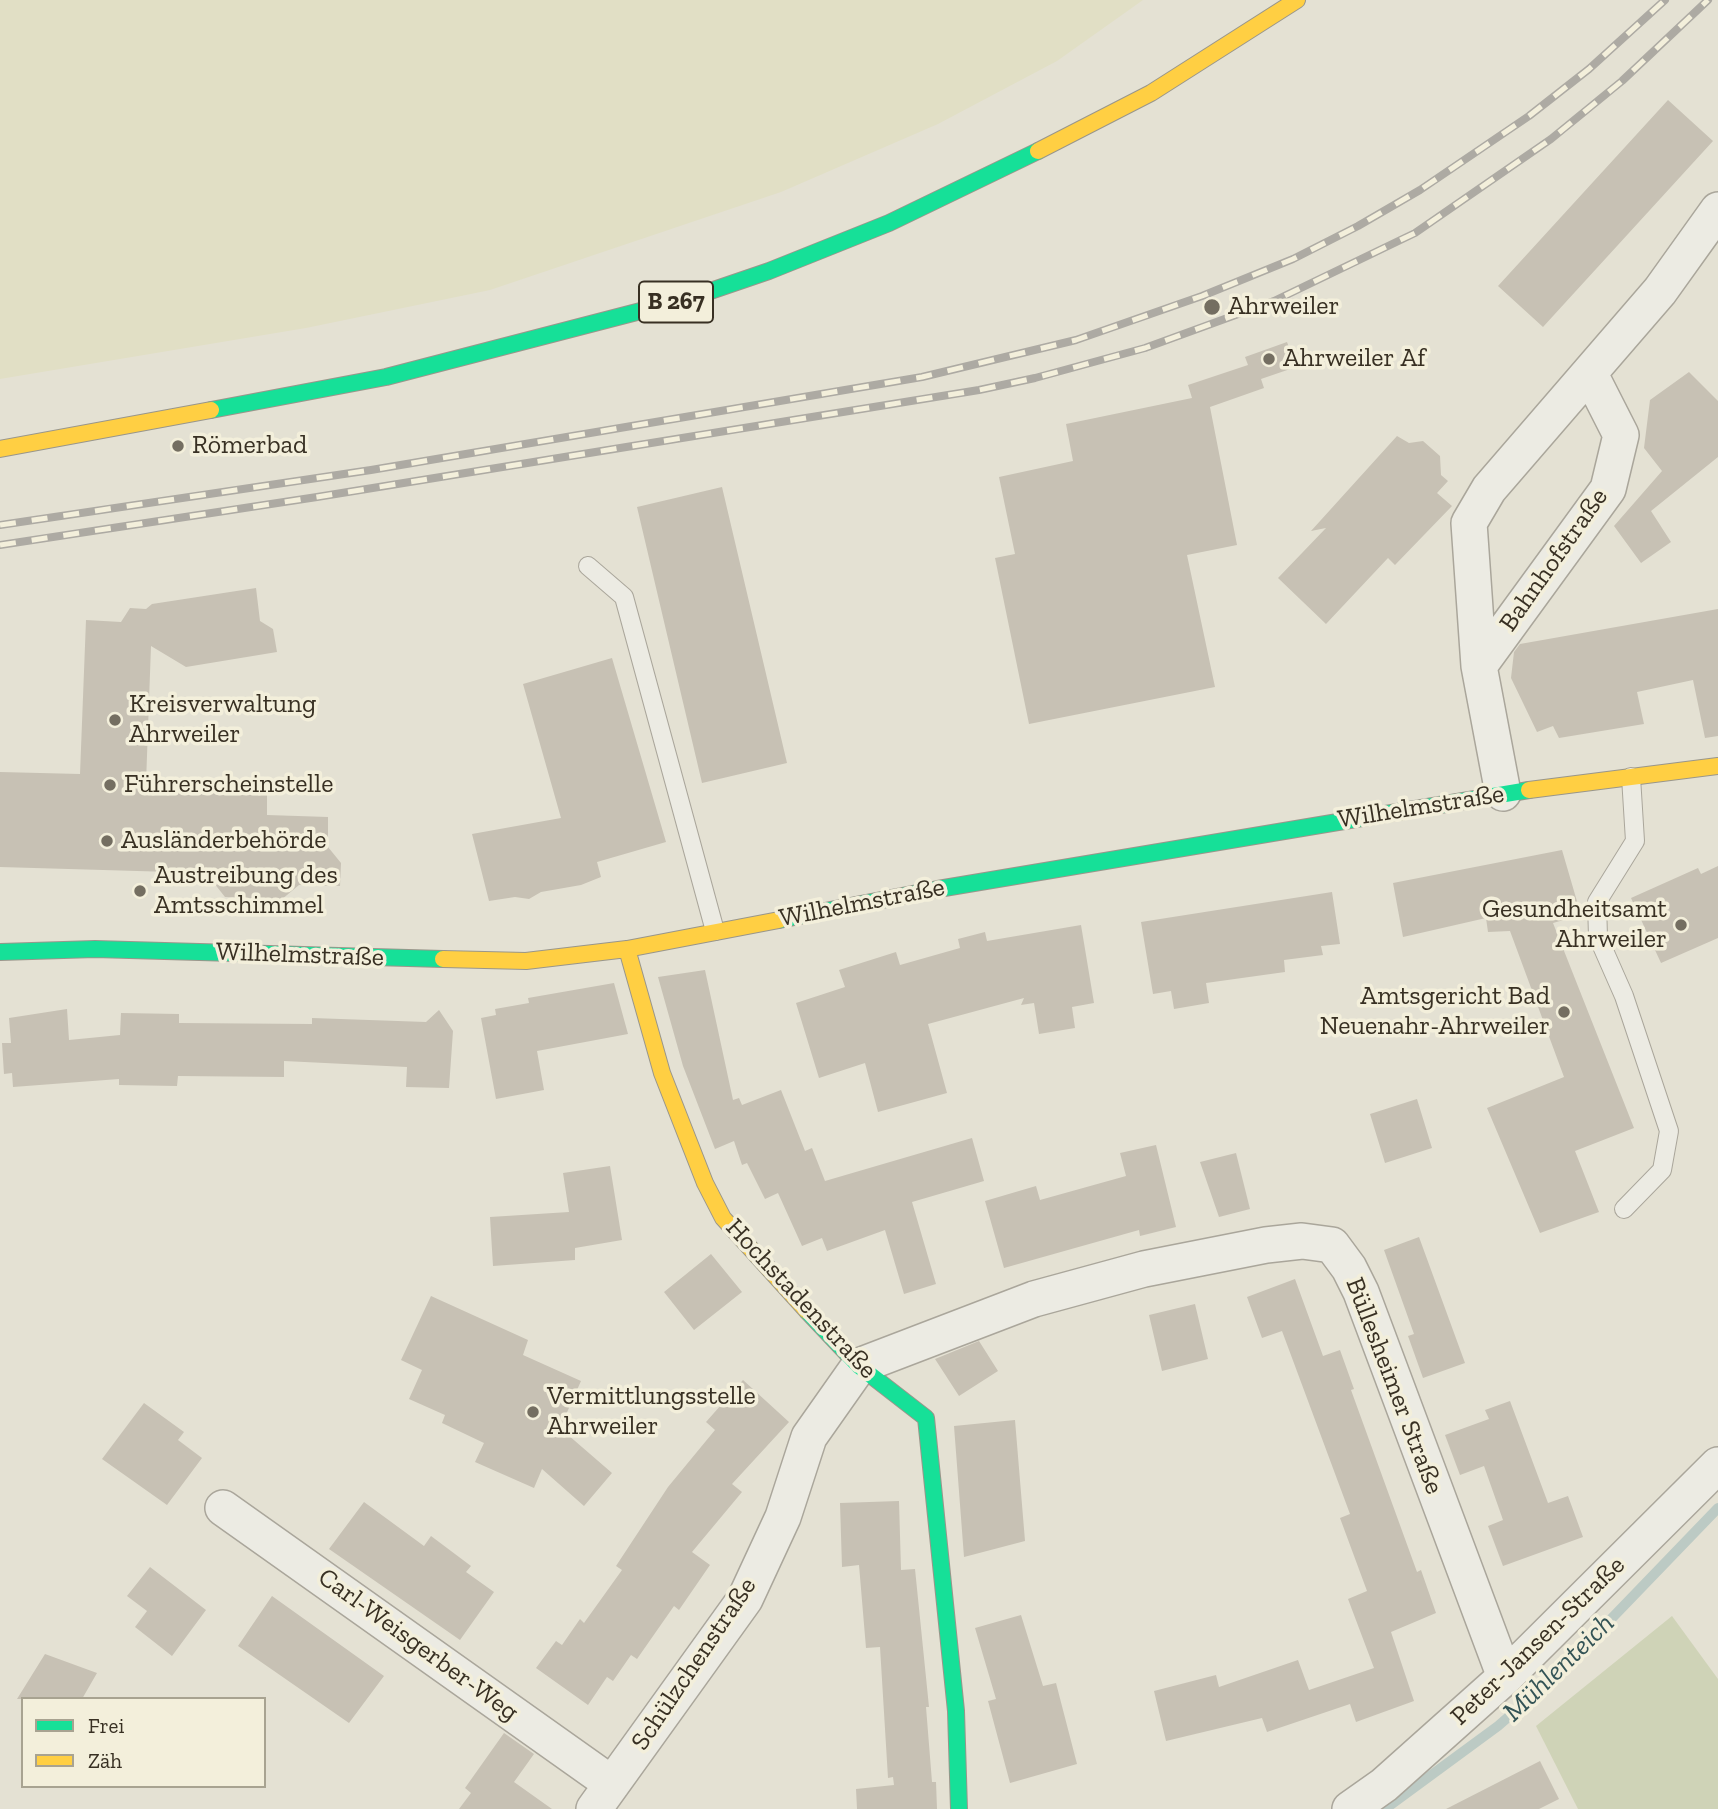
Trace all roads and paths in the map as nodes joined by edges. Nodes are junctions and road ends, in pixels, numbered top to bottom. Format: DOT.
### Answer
graph roads {
  1 [pos="1297,0"];
  2 [pos="1718,210"];
  3 [pos="1590,374"];
  4 [pos="0,449"];
  5 [pos="588,566"];
  6 [pos="1479,666"];
  7 [pos="1718,766"];
  8 [pos="1631,778"];
  9 [pos="1503,793"];
  10 [pos="715,931"];
  11 [pos="627,949"];
  12 [pos="0,952"];
  13 [pos="1624,1209"];
  14 [pos="859,1366"];
  15 [pos="1718,1465"];
  16 [pos="223,1508"];
  17 [pos="1505,1677"];
  18 [pos="603,1796"];
  19 [pos="960,1809"];
  20 [pos="1350,1809"];
  1 -- 4 [label="main road, B 267"];
  2 -- 3 [label="street, Bahnhofstraße"];
  3 -- 6 [label="street, Bahnhofstraße"];
  3 -- 6 [label="street, Bahnhofstraße"];
  5 -- 10 [label="lane"];
  6 -- 9 [label="street, Bahnhofstraße"];
  7 -- 8 [label="main road, Wilhelmstraße"];
  8 -- 9 [label="main road, Wilhelmstraße"];
  8 -- 13 [label="lane"];
  9 -- 10 [label="main road, Wilhelmstraße"];
  10 -- 11 [label="main road, Wilhelmstraße"];
  11 -- 12 [label="main road, Wilhelmstraße"];
  11 -- 14 [label="main road, Hochstadenstraße"];
  14 -- 17 [label="street, Büllesheimer Straße"];
  14 -- 18 [label="street, Schülzchenstraße"];
  14 -- 19 [label="main road, Hochstadenstraße"];
  15 -- 17 [label="street, Peter-Jansen-Straße"];
  16 -- 18 [label="street, Carl-Weisgerber-Weg"];
  17 -- 20 [label="street, Peter-Jansen-Straße"];
}
